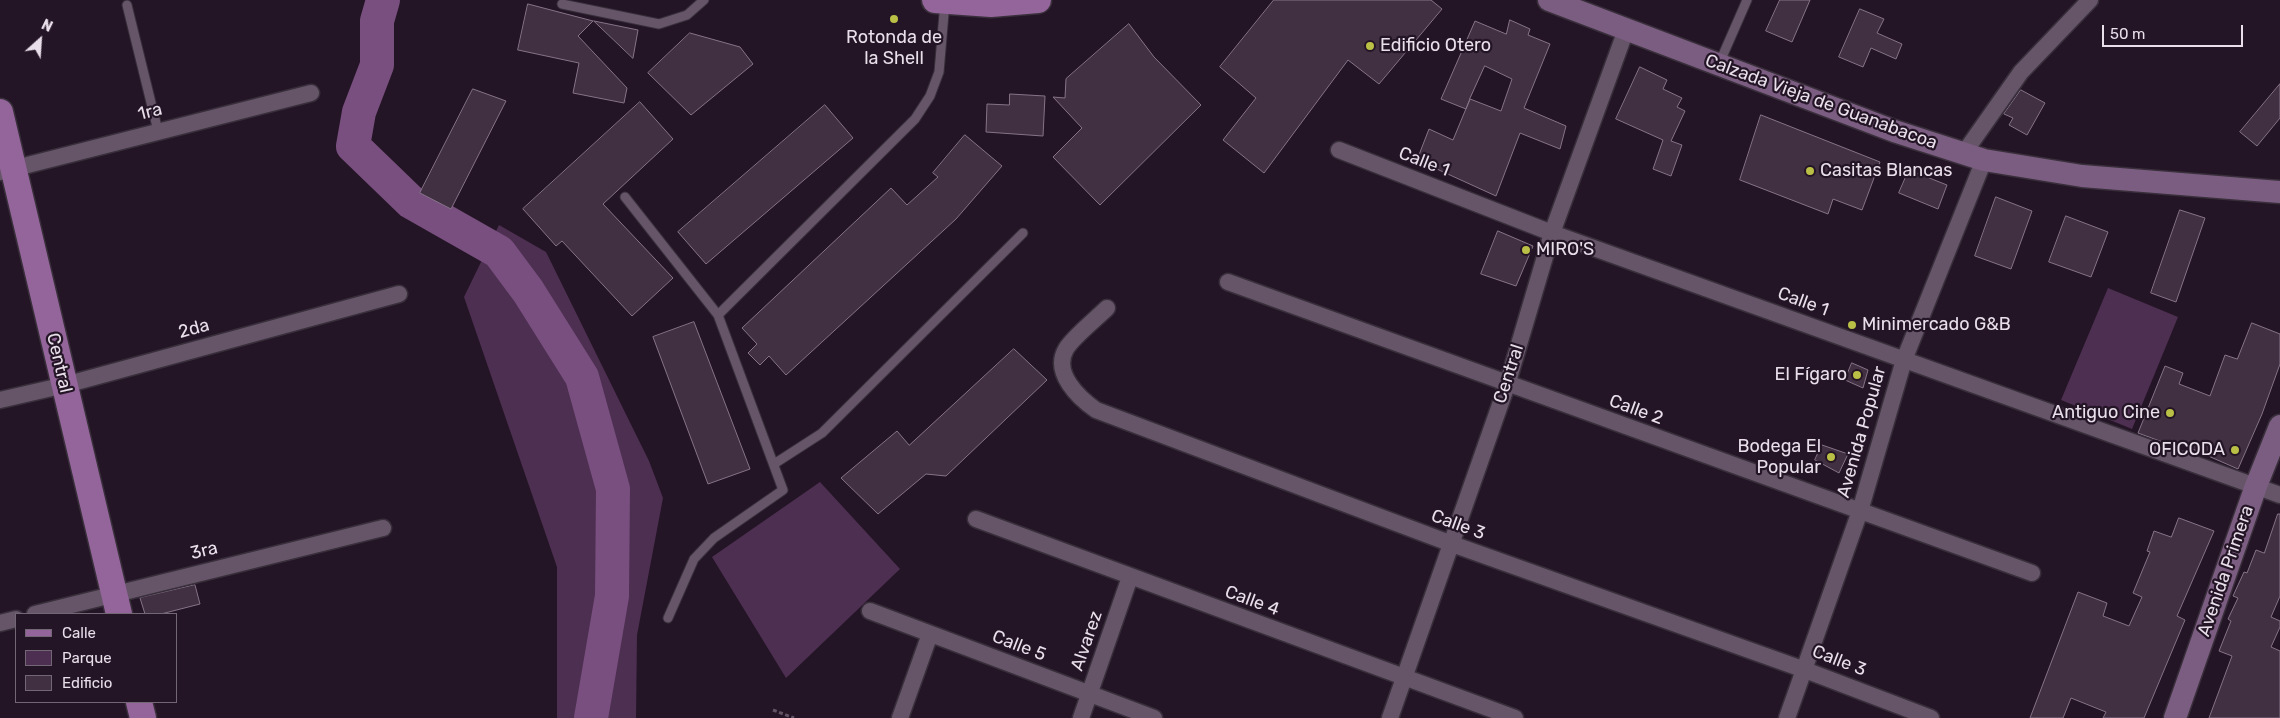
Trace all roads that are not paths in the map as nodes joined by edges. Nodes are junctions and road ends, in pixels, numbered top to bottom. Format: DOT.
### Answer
graph roads {
  1 [pos="704,0"];
  2 [pos="1038,0"];
  3 [pos="1549,0"];
  4 [pos="1747,0"];
  5 [pos="2090,0"];
  6 [pos="940,1"];
  7 [pos="562,4"];
  8 [pos="127,5"];
  9 [pos="1626,30"];
  10 [pos="1719,65"];
  11 [pos="311,93"];
  12 [pos="0,112"];
  13 [pos="158,131"];
  14 [pos="1339,150"];
  15 [pos="1974,157"];
  16 [pos="7,171"];
  17 [pos="2280,192"];
  18 [pos="625,197"];
  19 [pos="1023,233"];
  20 [pos="1552,233"];
  21 [pos="1228,282"];
  22 [pos="399,294"];
  23 [pos="1107,308"];
  24 [pos="718,315"];
  25 [pos="1904,360"];
  26 [pos="65,385"];
  27 [pos="1507,385"];
  28 [pos="0,400"];
  29 [pos="2280,426"];
  30 [pos="774,464"];
  31 [pos="2256,486"];
  32 [pos="2280,495"];
  33 [pos="1860,511"];
  34 [pos="976,519"];
  35 [pos="383,528"];
  36 [pos="1452,544"];
  37 [pos="2032,573"];
  38 [pos="1130,576"];
  39 [pos="117,604"];
  40 [pos="870,611"];
  41 [pos="43,613"];
  42 [pos="668,618"];
  43 [pos="15,619"];
  44 [pos="0,623"];
  45 [pos="930,634"];
  46 [pos="1805,670"];
  47 [pos="1404,678"];
  48 [pos="1090,694"];
  49 [pos="139,703"];
  50 [pos="143,718"];
  51 [pos="900,718"];
  52 [pos="1081,718"];
  53 [pos="1154,718"];
  54 [pos="1390,718"];
  55 [pos="1515,718"];
  56 [pos="1787,718"];
  57 [pos="1931,718"];
  58 [pos="2174,718"];
  1 -- 7 [label="lane"];
  2 -- 6 [label="main road"];
  3 -- 9 [label="main road, Calzada Vieja de Guanabacoa"];
  4 -- 10 [label="lane"];
  5 -- 15 [label="street, Avenida Popular"];
  6 -- 24 [label="lane"];
  8 -- 13 [label="lane"];
  9 -- 10 [label="main road, Calzada Vieja de Guanabacoa"];
  9 -- 20 [label="street, Central"];
  10 -- 15 [label="main road, Calzada Vieja de Guanabacoa"];
  11 -- 13 [label="street, 1ra"];
  12 -- 16 [label="main road, Central"];
  13 -- 16 [label="street, 1ra"];
  14 -- 20 [label="street, Calle 1"];
  15 -- 17 [label="main road, Calzada Vieja de Guanabacoa"];
  15 -- 25 [label="street, Avenida Popular"];
  16 -- 26 [label="main road, Central"];
  18 -- 24 [label="lane"];
  19 -- 30 [label="lane"];
  20 -- 25 [label="street, Calle 1"];
  20 -- 27 [label="street, Central"];
  21 -- 27 [label="street, Calle 2"];
  22 -- 26 [label="street, 2da"];
  23 -- 36 [label="street, Calle 3"];
  24 -- 30 [label="lane"];
  25 -- 31 [label="street, Calle 1"];
  25 -- 33 [label="street, Avenida Popular"];
  26 -- 28 [label="street, 2da"];
  26 -- 39 [label="main road, Central"];
  27 -- 33 [label="street, Calle 2"];
  27 -- 36 [label="street, Central"];
  29 -- 31 [label="main road, Avenida Primera"];
  30 -- 42 [label="lane"];
  31 -- 32 [label="street"];
  31 -- 58 [label="main road, Avenida Primera"];
  33 -- 37 [label="street, Calle 2"];
  33 -- 46 [label="street, Avenida Popular"];
  34 -- 38 [label="street, Calle 4"];
  35 -- 39 [label="street, 3ra"];
  36 -- 46 [label="street, Calle 3"];
  36 -- 47 [label="street, Central"];
  38 -- 47 [label="street, Calle 4"];
  38 -- 48 [label="street, Alvarez"];
  39 -- 41 [label="street, 3ra"];
  40 -- 45 [label="street, Calle 5"];
  43 -- 44 [label="street"];
  45 -- 48 [label="street, Calle 5"];
  45 -- 51 [label="street"];
  46 -- 56 [label="street, Avenida Popular"];
  46 -- 57 [label="street, Calle 3"];
  47 -- 54 [label="street, Central"];
  47 -- 55 [label="street, Calle 4"];
  48 -- 52 [label="street, Alvarez"];
  48 -- 53 [label="street, Calle 5"];
  49 -- 50 [label="main road"];
}
